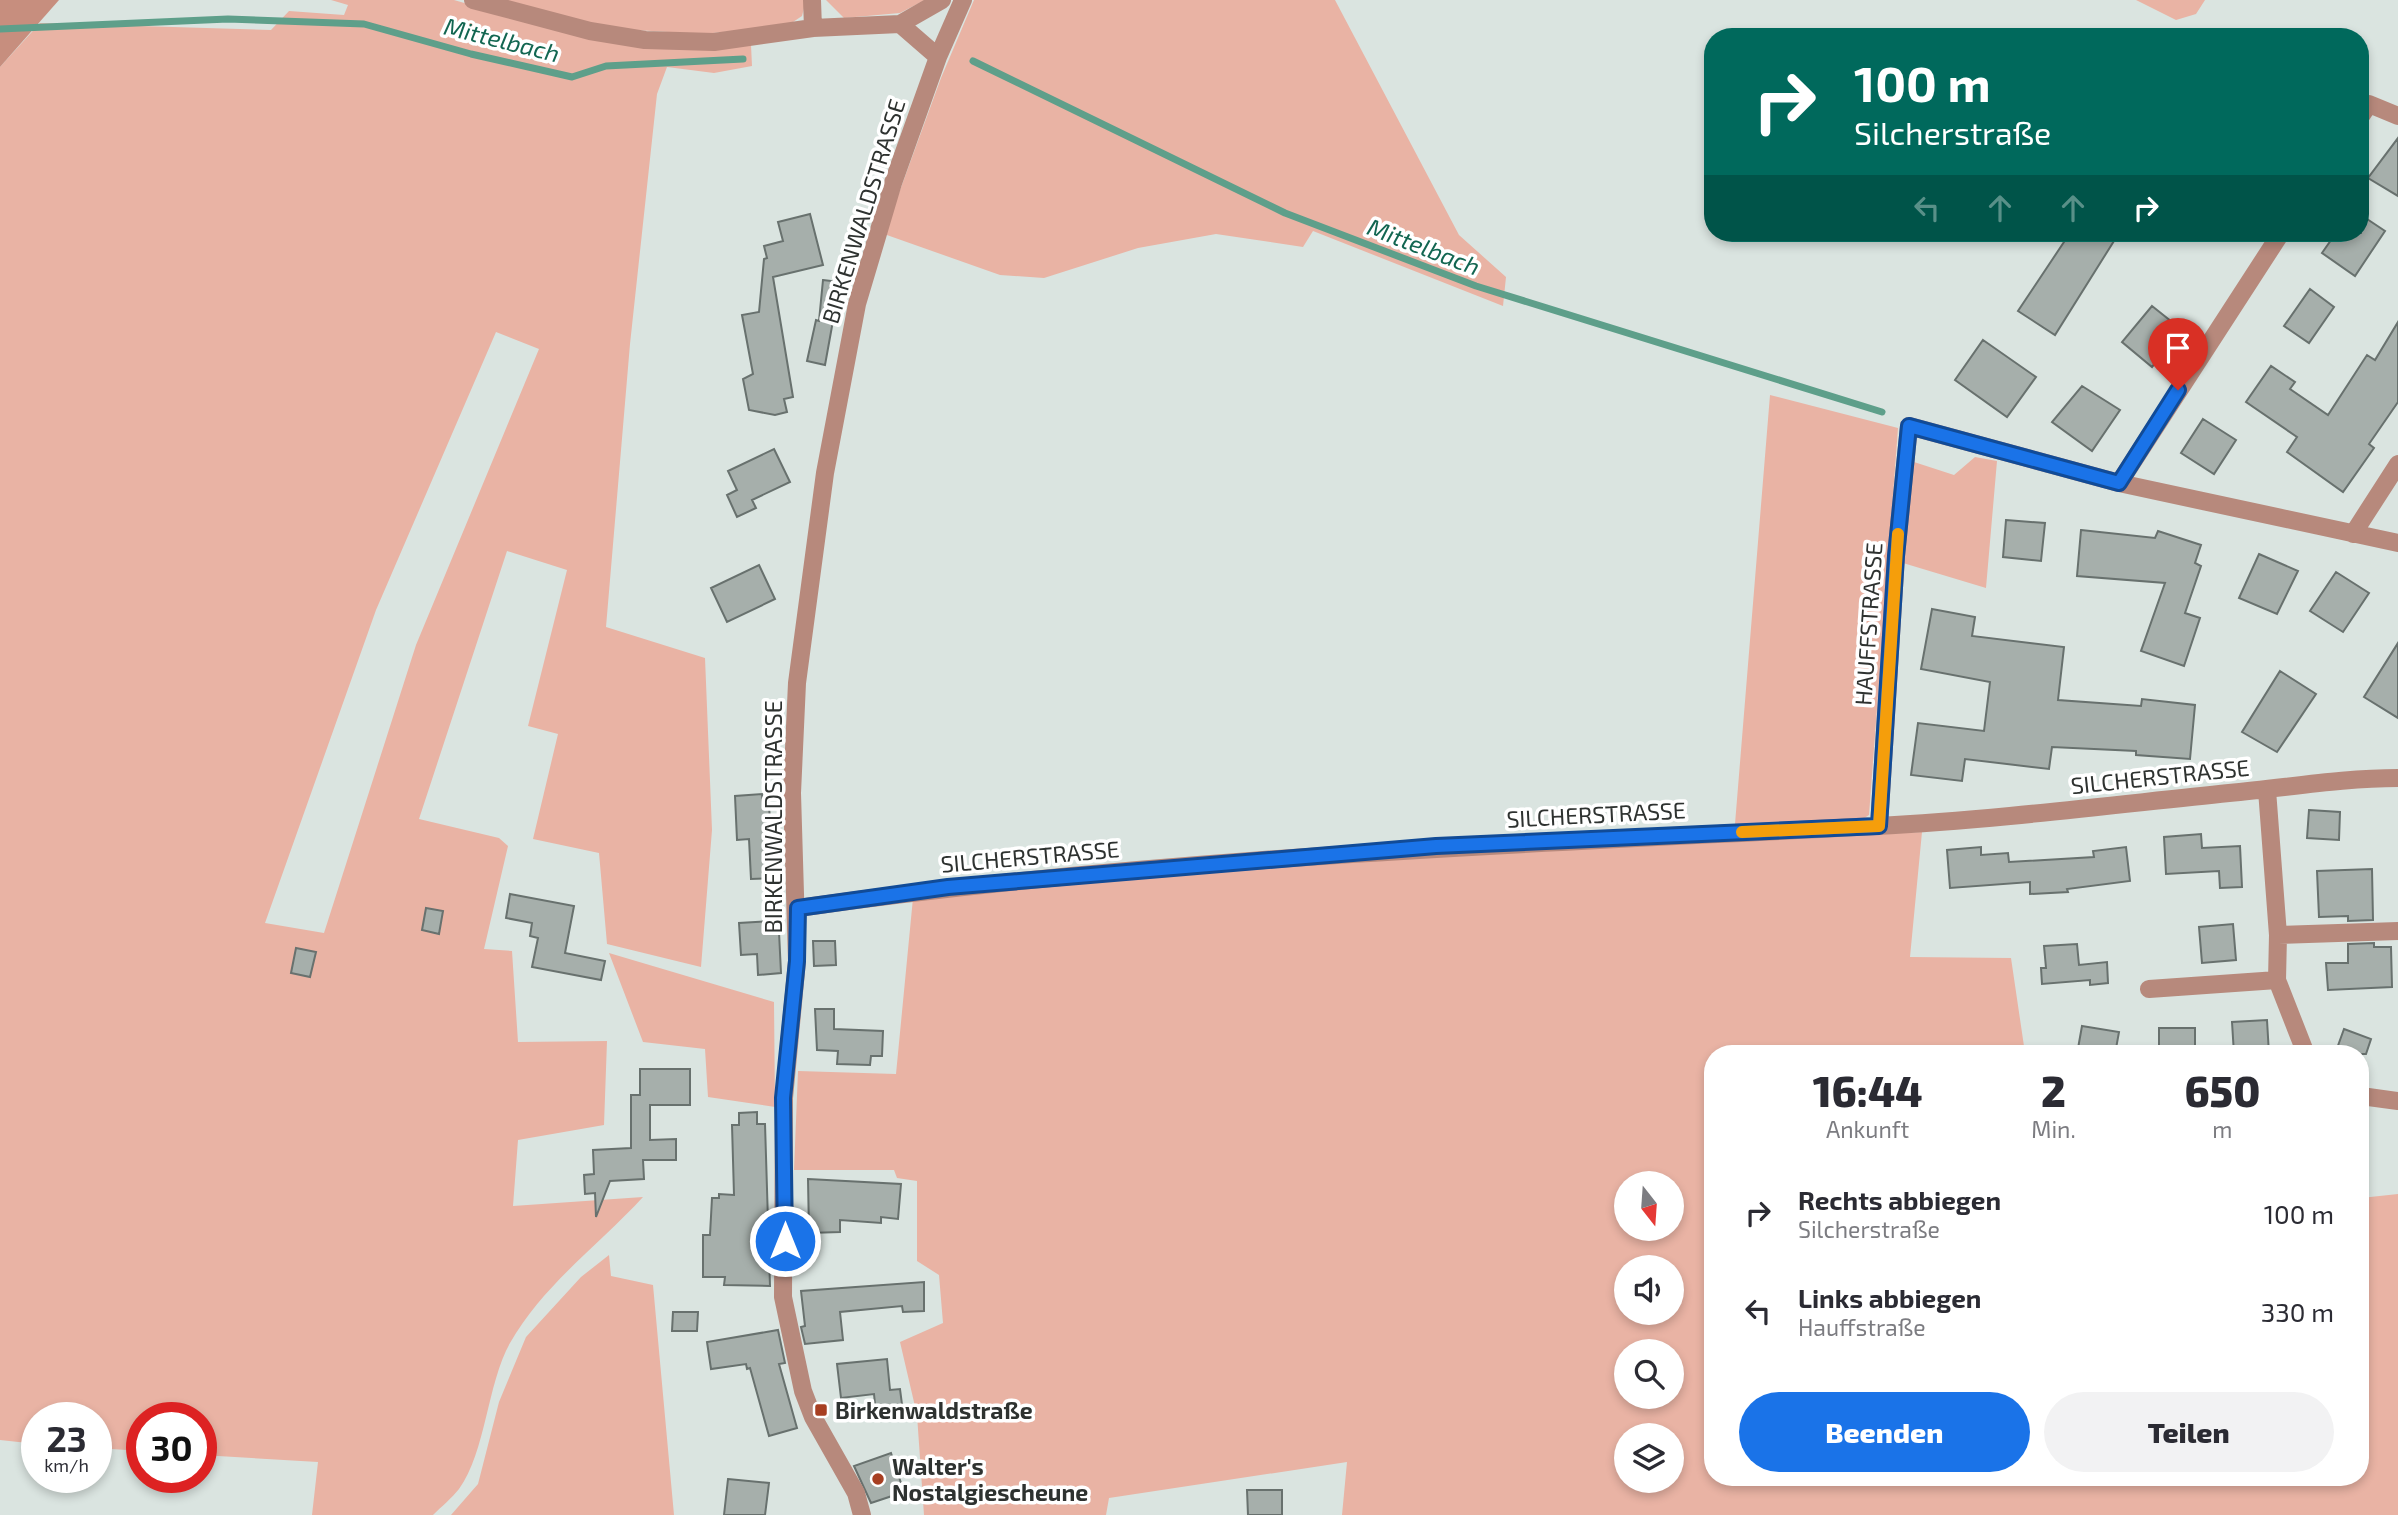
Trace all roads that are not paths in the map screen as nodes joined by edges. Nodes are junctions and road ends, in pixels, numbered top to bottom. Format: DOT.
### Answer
graph roads {
  1 [pos="473,0"];
  2 [pos="812,0"];
  3 [pos="942,0"];
  4 [pos="963,0"];
  5 [pos="900,24"];
  6 [pos="813,28"];
  7 [pos="938,57"];
  8 [pos="2369,111"];
  9 [pos="2398,116"];
  10 [pos="2275,242"];
  11 [pos="2398,464"];
  12 [pos="2119,483"];
  13 [pos="2353,534"];
  14 [pos="2398,543"];
  15 [pos="2398,778"];
  16 [pos="2267,790"];
  17 [pos="1879,826"];
  18 [pos="798,908"];
  19 [pos="2398,931"];
  20 [pos="2278,935"];
  21 [pos="2277,981"];
  22 [pos="2149,989"];
  23 [pos="2302,1045"];
  24 [pos="2369,1097"];
  25 [pos="2398,1101"];
  26 [pos="862,1515"];
  1 -- 6 [label="street"];
  2 -- 6 [label="street"];
  3 -- 5 [label="street"];
  4 -- 7 [label="street, BIRKENWALDSTRASSE"];
  5 -- 6 [label="street"];
  5 -- 7 [label="street"];
  7 -- 18 [label="street, BIRKENWALDSTRASSE"];
  8 -- 9 [label="street"];
  10 -- 12 [label="street"];
  11 -- 13 [label="street"];
  12 -- 13 [label="street"];
  12 -- 17 [label="street, HAUFFSTRASSE"];
  13 -- 14 [label="street"];
  15 -- 16 [label="street, SILCHERSTRASSE"];
  16 -- 17 [label="street, SILCHERSTRASSE"];
  16 -- 20 [label="street"];
  17 -- 18 [label="street, SILCHERSTRASSE"];
  18 -- 26 [label="street, BIRKENWALDSTRASSE"];
  19 -- 20 [label="street"];
  20 -- 21 [label="street"];
  21 -- 22 [label="street"];
  21 -- 23 [label="street"];
  24 -- 25 [label="street"];
}
